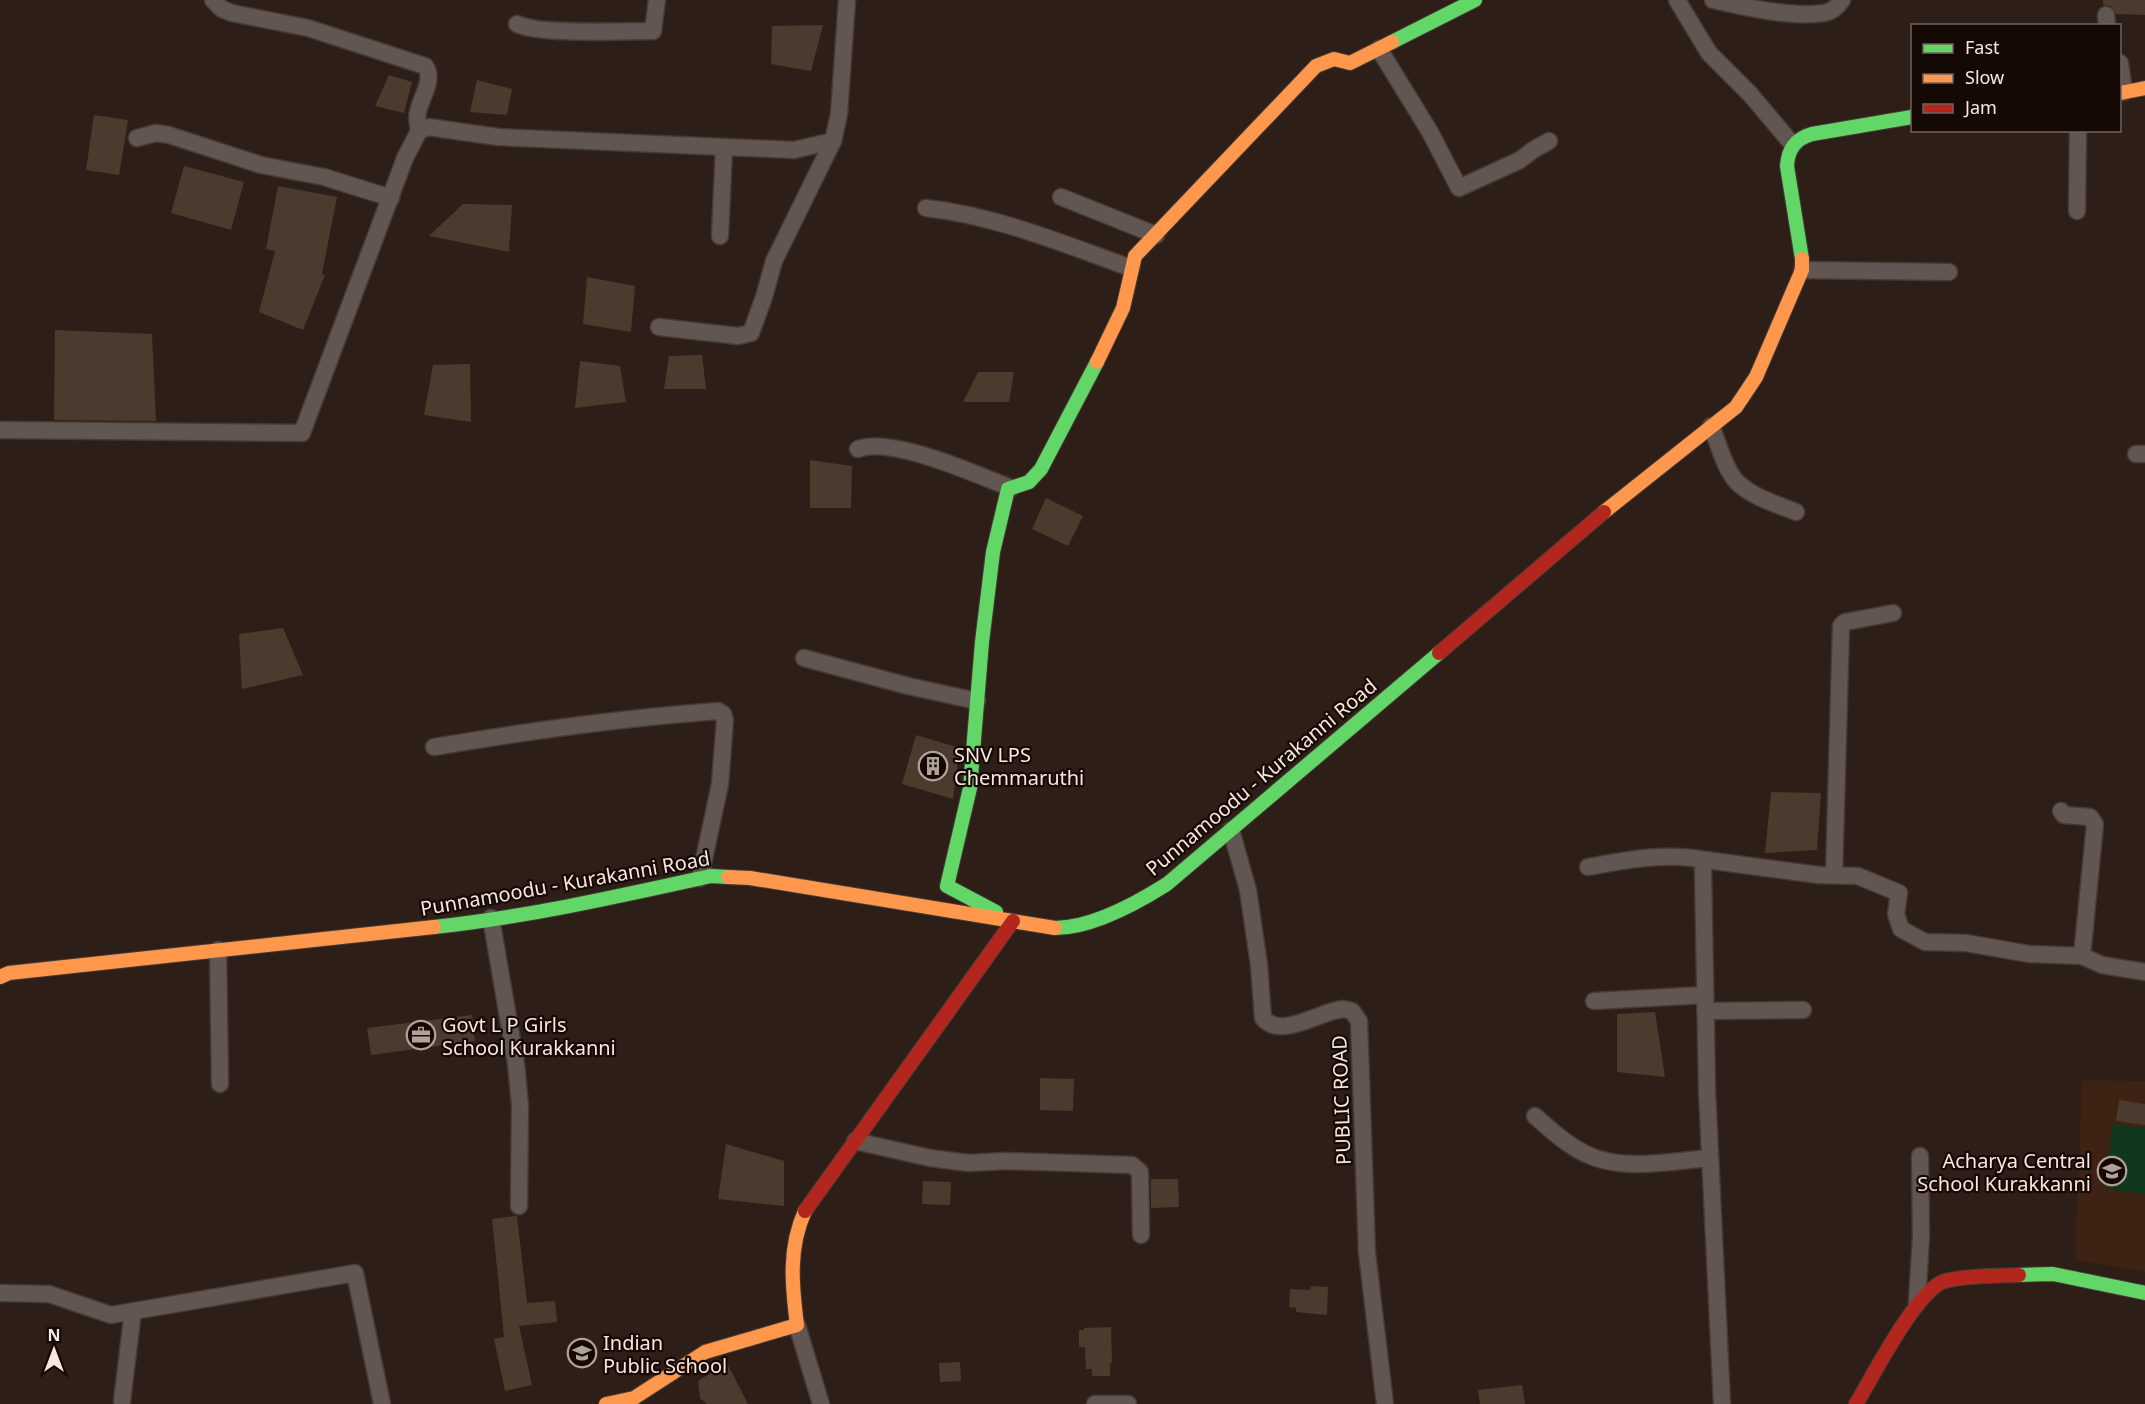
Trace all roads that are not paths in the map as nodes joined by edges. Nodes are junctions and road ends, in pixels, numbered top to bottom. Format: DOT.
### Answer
graph roads {
  1 [pos="213,0"];
  2 [pos="657,0"];
  3 [pos="847,0"];
  4 [pos="1475,0"];
  5 [pos="1677,0"];
  6 [pos="1713,0"];
  7 [pos="1842,0"];
  8 [pos="517,24"];
  9 [pos="1379,49"];
  10 [pos="2145,88"];
  11 [pos="2122,92"];
  12 [pos="1911,117"];
  13 [pos="419,131"];
  14 [pos="2078,132"];
  15 [pos="137,138"];
  16 [pos="833,141"];
  17 [pos="1549,141"];
  18 [pos="1793,145"];
  19 [pos="724,147"];
  20 [pos="1061,197"];
  21 [pos="391,198"];
  22 [pos="926,208"];
  23 [pos="2077,211"];
  24 [pos="1156,235"];
  25 [pos="720,236"];
  26 [pos="1131,268"];
  27 [pos="1802,270"];
  28 [pos="1949,272"];
  29 [pos="659,327"];
  30 [pos="1711,426"];
  31 [pos="0,430"];
  32 [pos="858,449"];
  33 [pos="1011,488"];
  34 [pos="1796,512"];
  35 [pos="1893,612"];
  36 [pos="804,658"];
  37 [pos="977,701"];
  38 [pos="434,747"];
  39 [pos="2061,812"];
  40 [pos="1231,830"];
  41 [pos="1706,860"];
  42 [pos="1588,867"];
  43 [pos="1834,875"];
  44 [pos="700,878"];
  45 [pos="491,918"];
  46 [pos="1013,921"];
  47 [pos="218,950"];
  48 [pos="2082,956"];
  49 [pos="2145,972"];
  50 [pos="0,977"];
  51 [pos="1594,1001"];
  52 [pos="1705,1003"];
  53 [pos="1803,1010"];
  54 [pos="220,1084"];
  55 [pos="1534,1116"];
  56 [pos="855,1142"];
  57 [pos="1920,1156"];
  58 [pos="1710,1158"];
  59 [pos="519,1206"];
  60 [pos="1141,1235"];
  61 [pos="0,1293"];
  62 [pos="2145,1293"];
  63 [pos="1917,1303"];
  64 [pos="133,1311"];
  65 [pos="797,1325"];
  66 [pos="122,1401"];
  67 [pos="382,1404"];
  68 [pos="606,1404"];
  69 [pos="821,1404"];
  70 [pos="1095,1404"];
  71 [pos="1128,1404"];
  72 [pos="1385,1404"];
  73 [pos="1722,1404"];
  74 [pos="1856,1404"];
  1 -- 13 [label="street"];
  2 -- 8 [label="street"];
  3 -- 16 [label="street"];
  4 -- 9 [label="main road"];
  5 -- 18 [label="street"];
  6 -- 7 [label="street"];
  9 -- 17 [label="street"];
  9 -- 24 [label="main road"];
  10 -- 11 [label="main road"];
  12 -- 18 [label="main road"];
  13 -- 19 [label="street"];
  13 -- 21 [label="street"];
  14 -- 23 [label="street"];
  15 -- 21 [label="street"];
  16 -- 19 [label="street"];
  16 -- 29 [label="street"];
  18 -- 27 [label="main road, Punnamoodu - Kurakanni Road"];
  19 -- 25 [label="street"];
  20 -- 24 [label="street"];
  21 -- 31 [label="street"];
  22 -- 26 [label="street"];
  24 -- 26 [label="main road"];
  26 -- 33 [label="main road"];
  27 -- 28 [label="street"];
  27 -- 30 [label="main road, Punnamoodu - Kurakanni Road"];
  30 -- 34 [label="street"];
  30 -- 40 [label="main road, Punnamoodu - Kurakanni Road"];
  32 -- 33 [label="street"];
  33 -- 37 [label="main road"];
  35 -- 43 [label="street"];
  36 -- 37 [label="street"];
  37 -- 46 [label="main road"];
  38 -- 44 [label="street"];
  39 -- 48 [label="street"];
  40 -- 46 [label="main road, Punnamoodu - Kurakanni Road"];
  40 -- 72 [label="street, PUBLIC ROAD"];
  41 -- 42 [label="street"];
  41 -- 43 [label="street"];
  41 -- 52 [label="street"];
  43 -- 48 [label="street"];
  44 -- 45 [label="main road, Punnamoodu - Kurakanni Road"];
  44 -- 46 [label="main road, Punnamoodu - Kurakanni Road"];
  45 -- 47 [label="main road, Punnamoodu - Kurakanni Road"];
  45 -- 59 [label="street"];
  46 -- 56 [label="main road"];
  47 -- 50 [label="main road, Punnamoodu - Kurakanni Road"];
  47 -- 54 [label="street"];
  48 -- 49 [label="street"];
  51 -- 52 [label="street"];
  52 -- 53 [label="street"];
  52 -- 58 [label="street"];
  55 -- 58 [label="street"];
  56 -- 60 [label="street"];
  56 -- 65 [label="main road"];
  57 -- 63 [label="street"];
  58 -- 73 [label="street"];
  61 -- 64 [label="street"];
  62 -- 63 [label="main road"];
  63 -- 74 [label="main road"];
  64 -- 66 [label="street"];
  64 -- 67 [label="street"];
  65 -- 68 [label="main road"];
  65 -- 69 [label="street"];
  70 -- 71 [label="street"];
}
